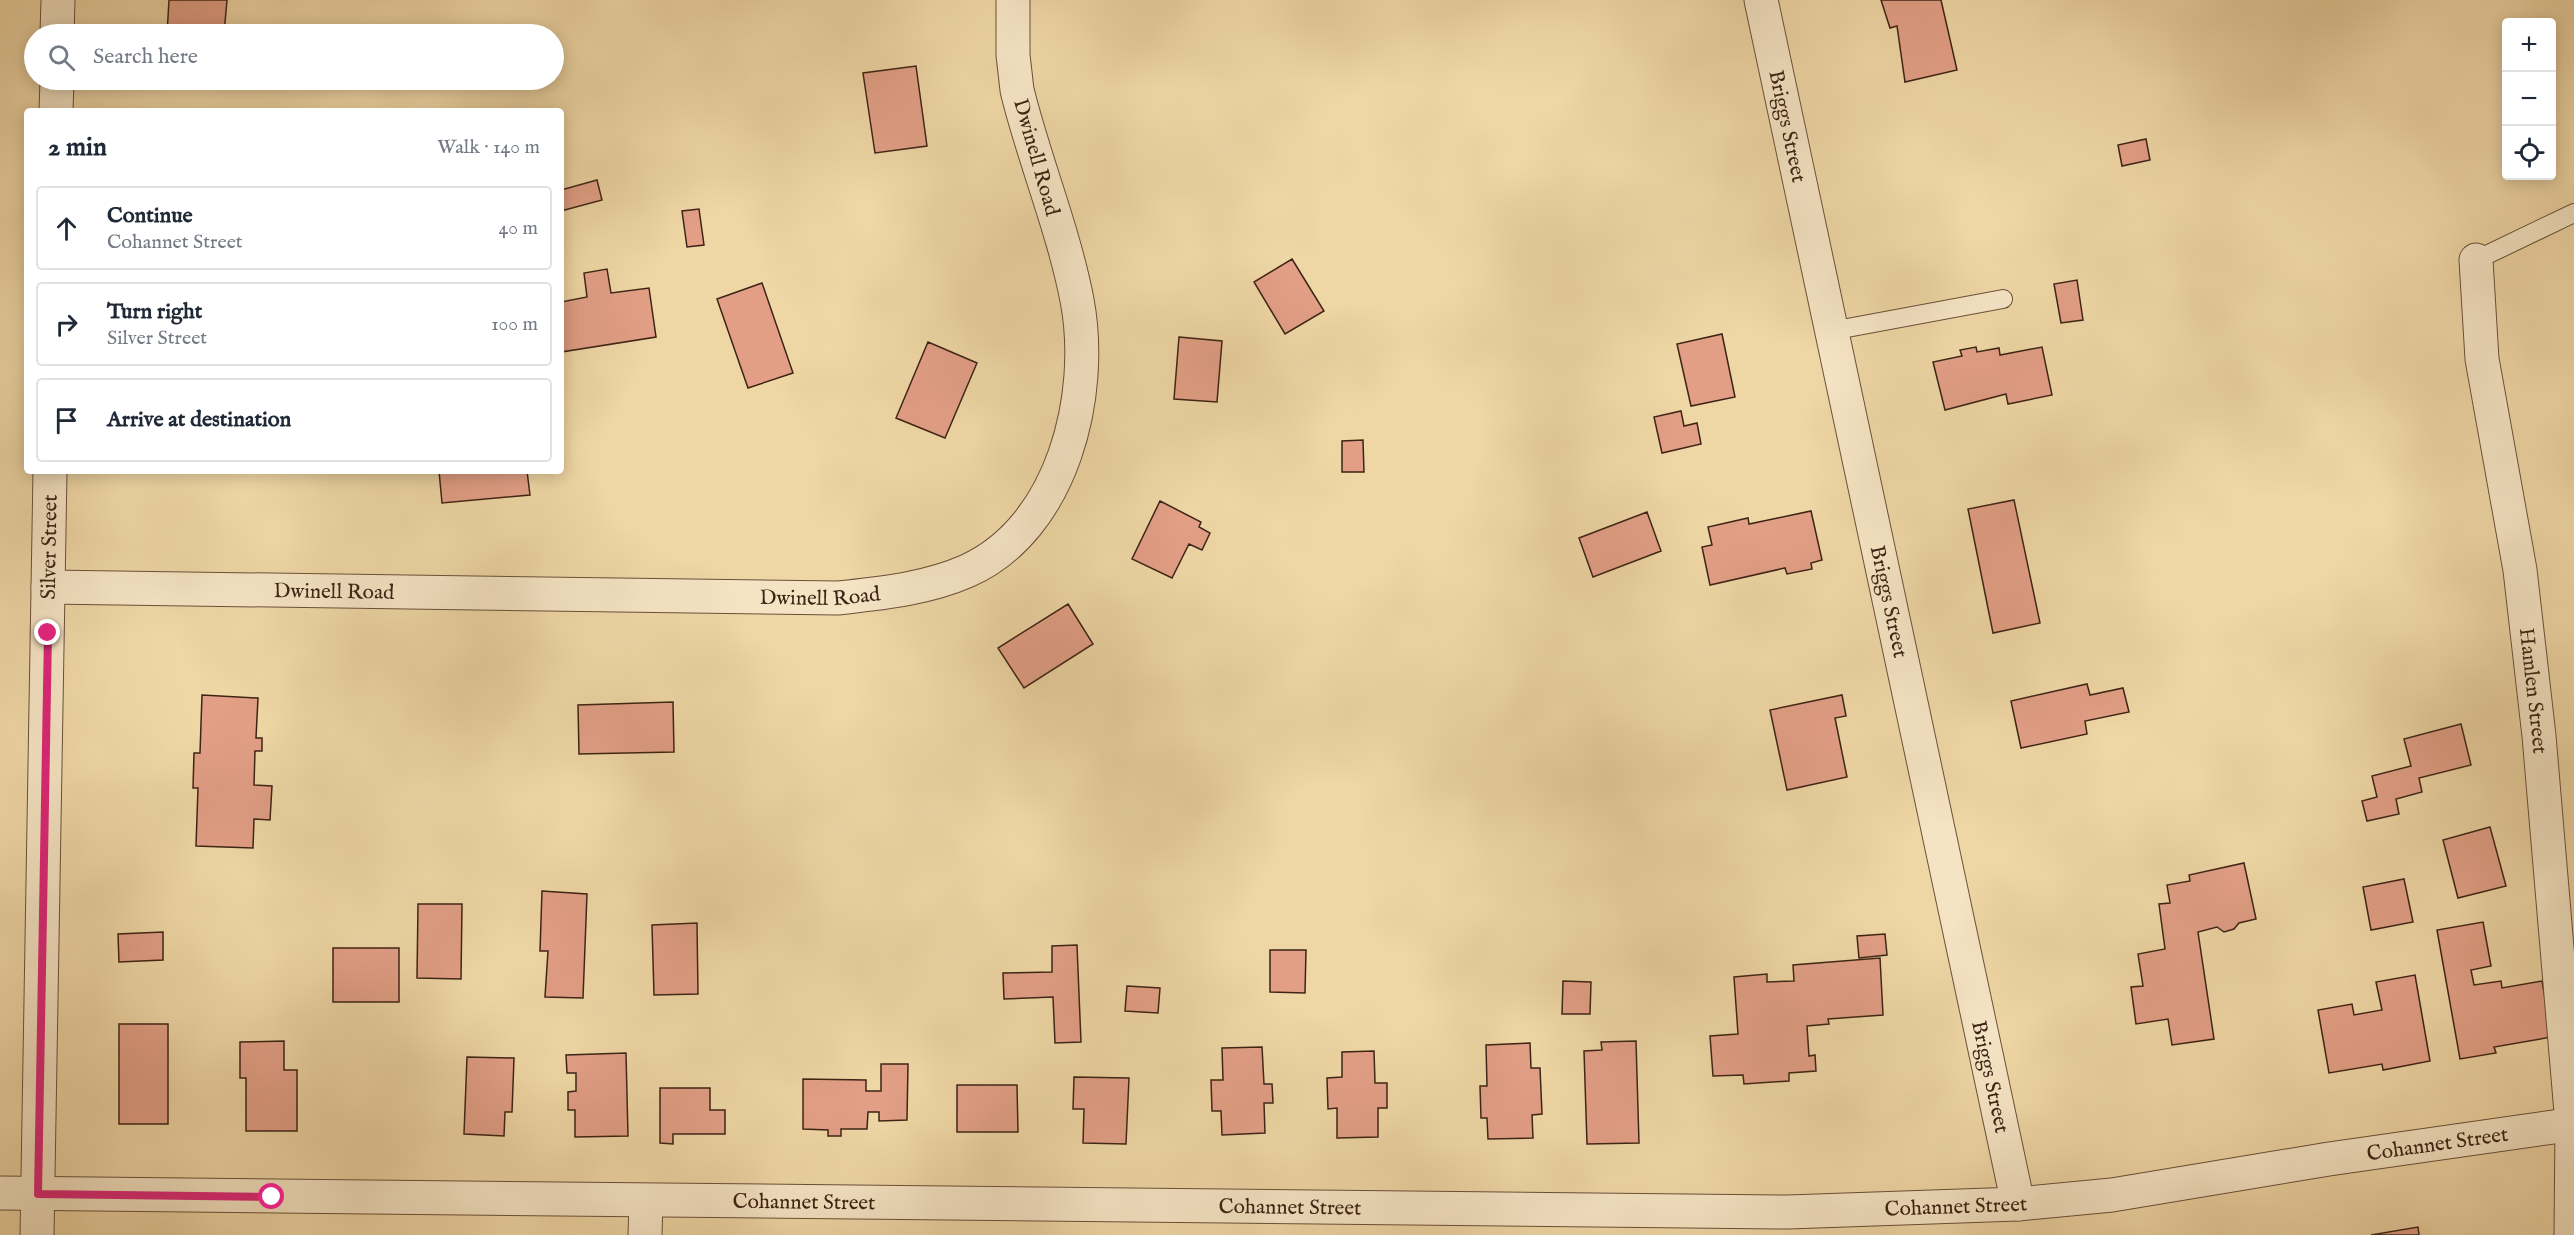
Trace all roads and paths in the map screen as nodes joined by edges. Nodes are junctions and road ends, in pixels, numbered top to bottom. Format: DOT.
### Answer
graph roads {
  1 [pos="58,0"];
  2 [pos="1013,0"];
  3 [pos="1761,0"];
  4 [pos="57,24"];
  5 [pos="57,90"];
  6 [pos="56,108"];
  7 [pos="2574,213"];
  8 [pos="2476,260"];
  9 [pos="2003,299"];
  10 [pos="1831,331"];
  11 [pos="50,474"];
  12 [pos="48,587"];
  13 [pos="2573,1124"];
  14 [pos="0,1193"];
  15 [pos="38,1194"];
  16 [pos="646,1201"];
  17 [pos="2018,1204"];
  18 [pos="1384,1222"];
  19 [pos="37,1235"];
  20 [pos="645,1235"];
  21 [pos="2571,1235"];
  1 -- 4 [label="street"];
  2 -- 12 [label="street, Dwinell Road"];
  3 -- 10 [label="street, Briggs Street"];
  5 -- 6 [label="street"];
  7 -- 8 [label="lane"];
  8 -- 13 [label="street, Hamlen Street"];
  9 -- 10 [label="lane"];
  10 -- 17 [label="street, Briggs Street"];
  11 -- 12 [label="street, Silver Street"];
  12 -- 15 [label="street, Silver Street"];
  13 -- 17 [label="street, Cohannet Street"];
  13 -- 21 [label="street, Hamlen Street"];
  14 -- 15 [label="street, Cohannet Street"];
  15 -- 16 [label="street, Cohannet Street"];
  15 -- 19 [label="street, Silver Street"];
  16 -- 18 [label="street, Cohannet Street"];
  16 -- 20 [label="street"];
  17 -- 18 [label="street, Cohannet Street"];
}
